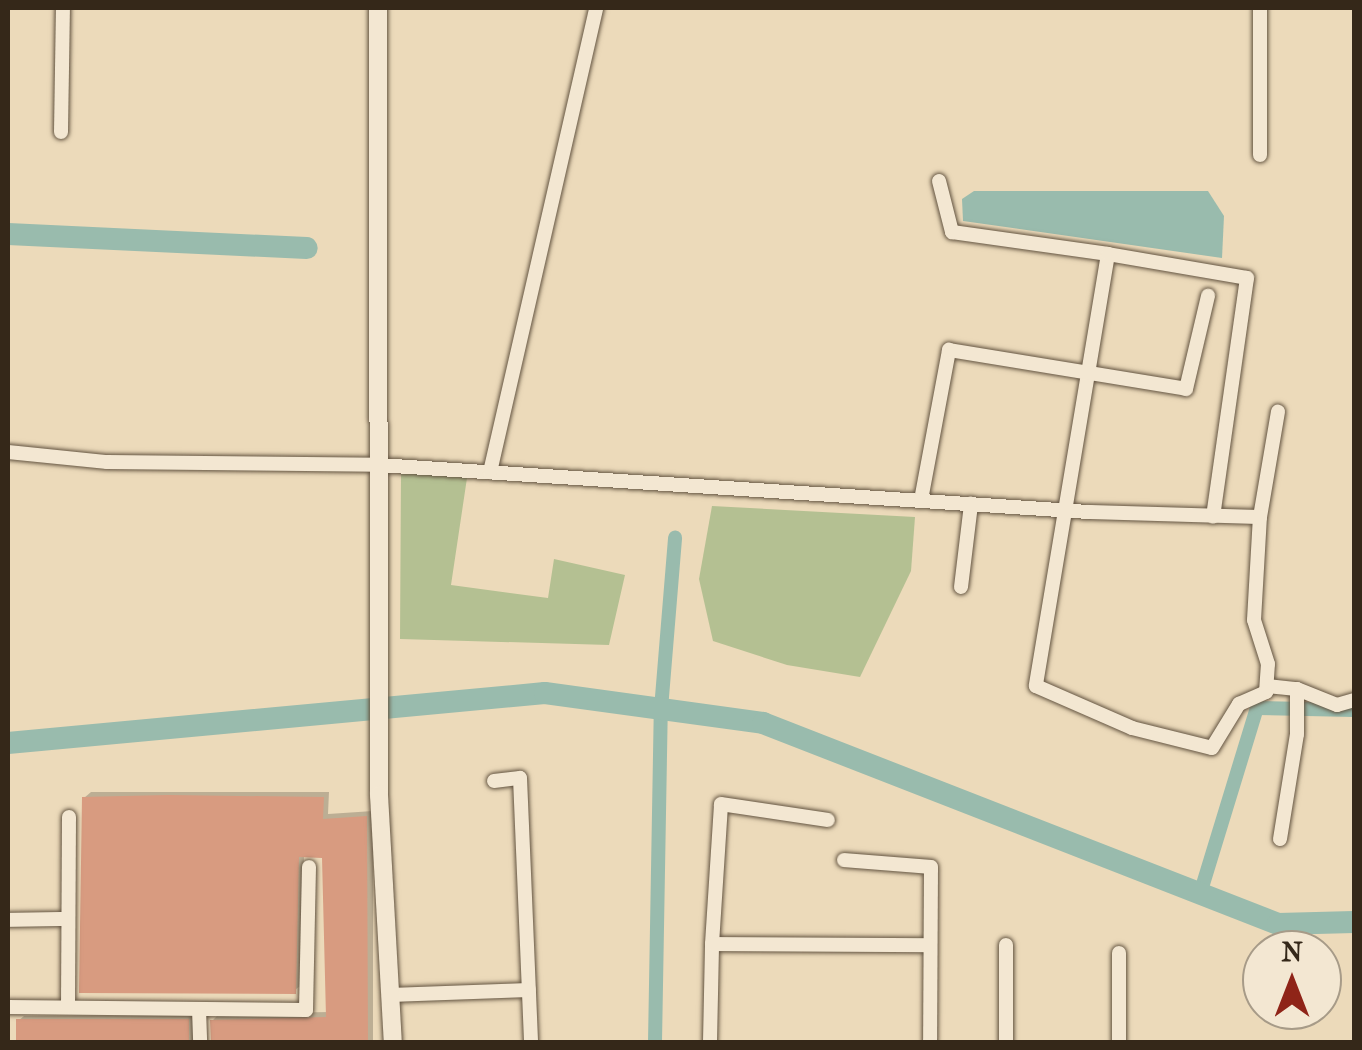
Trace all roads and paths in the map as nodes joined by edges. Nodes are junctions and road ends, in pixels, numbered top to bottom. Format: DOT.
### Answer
graph roads {
  1 [pos="63,8"];
  2 [pos="378,8"];
  3 [pos="596,8"];
  4 [pos="1260,8"];
  5 [pos="61,132"];
  6 [pos="1260,155"];
  7 [pos="939,181"];
  8 [pos="1108,254"];
  9 [pos="1208,296"];
  10 [pos="1088,373"];
  11 [pos="1278,412"];
  12 [pos="8,452"];
  13 [pos="379,465"];
  14 [pos="490,472"];
  15 [pos="921,500"];
  16 [pos="970,504"];
  17 [pos="1068,510"];
  18 [pos="1212,517"];
  19 [pos="1260,517"];
  20 [pos="961,587"];
  21 [pos="1267,686"];
  22 [pos="1298,689"];
  23 [pos="1354,700"];
  24 [pos="494,781"];
  25 [pos="68,817"];
  26 [pos="828,820"];
  27 [pos="1280,839"];
  28 [pos="844,860"];
  29 [pos="309,867"];
  30 [pos="68,919"];
  31 [pos="8,920"];
  32 [pos="712,944"];
  33 [pos="930,945"];
  34 [pos="1006,945"];
  35 [pos="1119,953"];
  36 [pos="529,990"];
  37 [pos="390,995"];
  38 [pos="8,1007"];
  39 [pos="68,1007"];
  40 [pos="199,1009"];
  41 [pos="200,1042"];
  42 [pos="392,1042"];
  43 [pos="531,1042"];
  44 [pos="710,1042"];
  45 [pos="930,1042"];
  46 [pos="1006,1042"];
  47 [pos="1119,1042"];
  1 -- 5 [label="street"];
  2 -- 13 [label="street"];
  3 -- 14 [label="street"];
  4 -- 6 [label="street"];
  7 -- 8 [label="street"];
  8 -- 10 [label="street"];
  8 -- 18 [label="street"];
  9 -- 10 [label="street"];
  10 -- 15 [label="street"];
  10 -- 17 [label="street"];
  11 -- 19 [label="street"];
  12 -- 13 [label="street"];
  13 -- 14 [label="street"];
  13 -- 37 [label="street"];
  14 -- 15 [label="street"];
  15 -- 16 [label="street"];
  16 -- 17 [label="street"];
  16 -- 20 [label="street"];
  17 -- 18 [label="street"];
  17 -- 21 [label="street"];
  18 -- 19 [label="street"];
  19 -- 21 [label="street"];
  21 -- 22 [label="street"];
  22 -- 23 [label="street"];
  22 -- 27 [label="street"];
  24 -- 36 [label="street"];
  25 -- 30 [label="street"];
  26 -- 32 [label="street"];
  28 -- 33 [label="street"];
  29 -- 40 [label="street"];
  30 -- 31 [label="street"];
  30 -- 39 [label="street"];
  32 -- 33 [label="street"];
  32 -- 44 [label="street"];
  33 -- 45 [label="street"];
  34 -- 46 [label="street"];
  35 -- 47 [label="street"];
  36 -- 37 [label="street"];
  36 -- 43 [label="street"];
  37 -- 42 [label="street"];
  38 -- 39 [label="street"];
  39 -- 40 [label="street"];
  40 -- 41 [label="street"];
}
